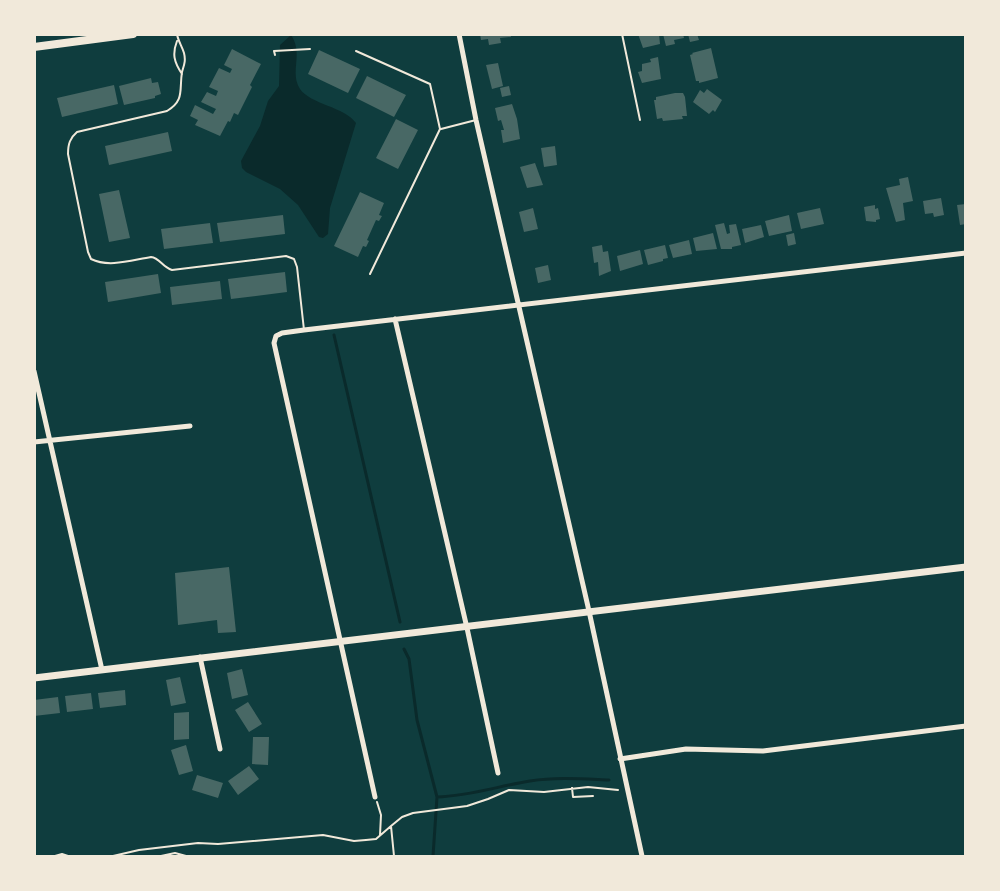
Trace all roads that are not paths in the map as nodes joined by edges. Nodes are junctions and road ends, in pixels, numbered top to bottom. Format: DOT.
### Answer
graph roads {
  1 [pos="133,34"];
  2 [pos="177,34"];
  3 [pos="459,34"];
  4 [pos="622,34"];
  5 [pos="177,39"];
  6 [pos="34,47"];
  7 [pos="356,51"];
  8 [pos="182,74"];
  9 [pos="476,120"];
  10 [pos="640,120"];
  11 [pos="440,129"];
  12 [pos="966,253"];
  13 [pos="370,274"];
  14 [pos="519,305"];
  15 [pos="395,319"];
  16 [pos="304,330"];
  17 [pos="34,371"];
  18 [pos="189,426"];
  19 [pos="51,440"];
  20 [pos="34,442"];
  21 [pos="966,567"];
  22 [pos="589,612"];
  23 [pos="467,628"];
  24 [pos="340,641"];
  25 [pos="200,657"];
  26 [pos="102,670"];
  27 [pos="34,678"];
  28 [pos="966,726"];
  29 [pos="220,749"];
  30 [pos="621,759"];
  31 [pos="498,773"];
  32 [pos="375,797"];
  33 [pos="642,856"];
  1 -- 6 [label="main road"];
  2 -- 5 [label="lane"];
  3 -- 9 [label="street"];
  4 -- 10 [label="lane"];
  5 -- 8 [label="lane"];
  5 -- 8 [label="lane"];
  7 -- 11 [label="lane"];
  8 -- 16 [label="lane"];
  9 -- 11 [label="lane"];
  9 -- 14 [label="street"];
  11 -- 13 [label="lane"];
  12 -- 14 [label="street"];
  14 -- 15 [label="street"];
  14 -- 22 [label="street"];
  15 -- 16 [label="street"];
  15 -- 23 [label="street"];
  16 -- 24 [label="street"];
  17 -- 19 [label="street"];
  18 -- 19 [label="street"];
  19 -- 20 [label="street"];
  19 -- 26 [label="street"];
  21 -- 22 [label="street"];
  22 -- 23 [label="street"];
  22 -- 30 [label="street"];
  23 -- 24 [label="street"];
  23 -- 31 [label="street"];
  24 -- 25 [label="street"];
  24 -- 32 [label="street"];
  25 -- 26 [label="street"];
  25 -- 29 [label="street"];
  26 -- 27 [label="street"];
  28 -- 30 [label="street"];
  30 -- 33 [label="street"];
}
